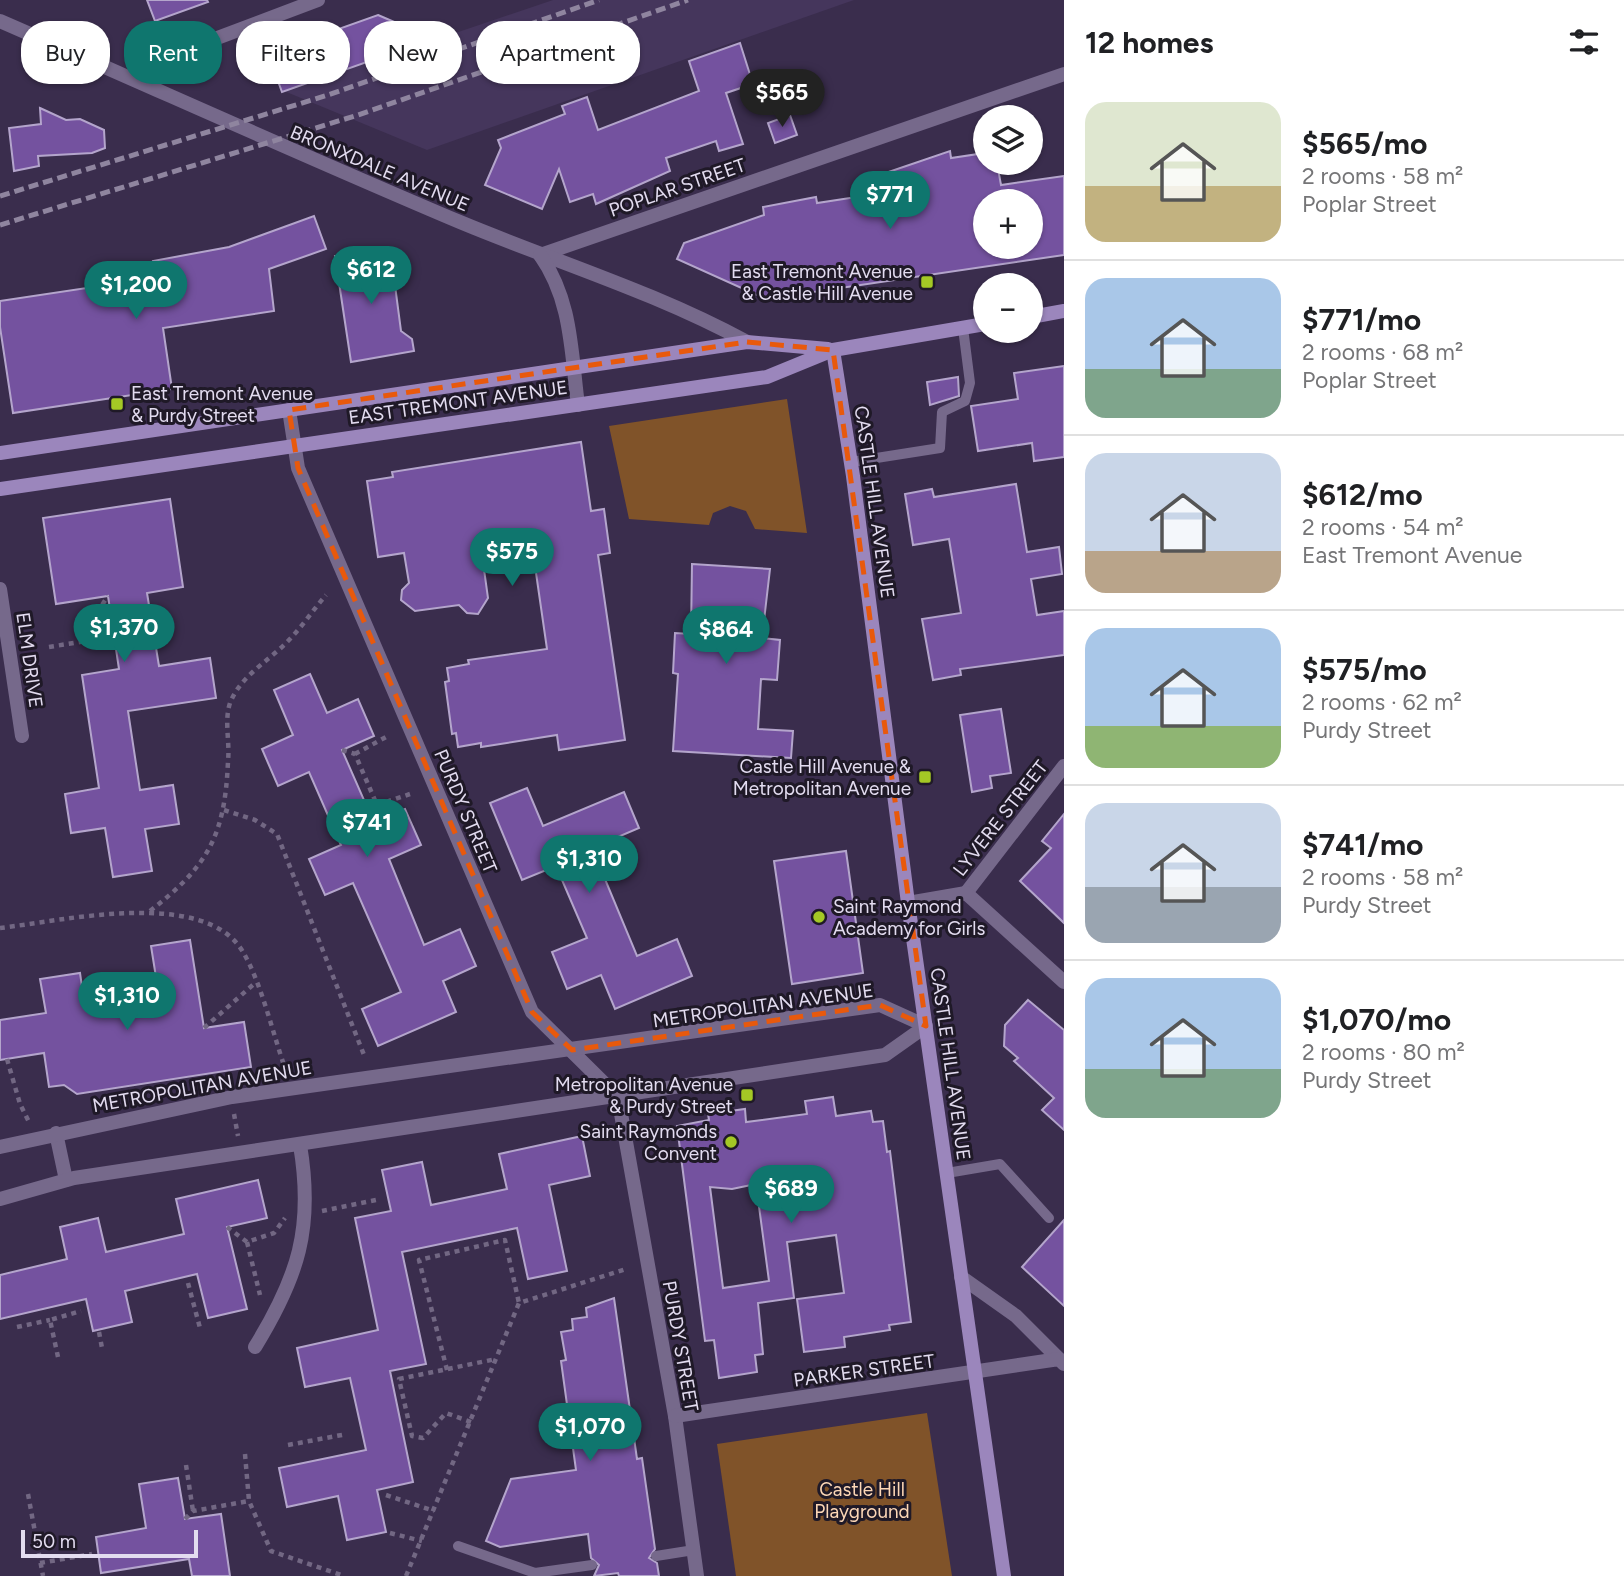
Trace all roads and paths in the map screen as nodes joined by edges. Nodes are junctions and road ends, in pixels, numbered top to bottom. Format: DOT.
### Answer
graph roads {
  1 [pos="318,0"];
  2 [pos="0,21"];
  3 [pos="222,36"];
  4 [pos="1064,74"];
  5 [pos="124,75"];
  6 [pos="145,84"];
  7 [pos="540,255"];
  8 [pos="1064,311"];
  9 [pos="1043,315"];
  10 [pos="973,326"];
  11 [pos="963,328"];
  12 [pos="747,342"];
  13 [pos="833,349"];
  14 [pos="573,368"];
  15 [pos="578,405"];
  16 [pos="289,410"];
  17 [pos="294,445"];
  18 [pos="0,453"];
  19 [pos="851,462"];
  20 [pos="0,489"];
  21 [pos="0,589"];
  22 [pos="326,595"];
  23 [pos="108,596"];
  24 [pos="49,648"];
  25 [pos="22,736"];
  26 [pos="386,737"];
  27 [pos="342,750"];
  28 [pos="355,754"];
  29 [pos="1064,766"];
  30 [pos="410,794"];
  31 [pos="377,805"];
  32 [pos="224,810"];
  33 [pos="374,823"];
  34 [pos="966,893"];
  35 [pos="908,903"];
  36 [pos="150,911"];
  37 [pos="0,928"];
  38 [pos="1064,982"];
  39 [pos="255,983"];
  40 [pos="926,1026"];
  41 [pos="204,1028"];
  42 [pos="572,1050"];
  43 [pos="365,1055"];
  44 [pos="7,1059"];
  45 [pos="285,1068"];
  46 [pos="618,1097"];
  47 [pos="234,1113"];
  48 [pos="29,1122"];
  49 [pos="56,1133"];
  50 [pos="238,1136"];
  51 [pos="300,1145"];
  52 [pos="0,1147"];
  53 [pos="947,1173"];
  54 [pos="66,1180"];
  55 [pos="0,1199"];
  56 [pos="376,1200"];
  57 [pos="321,1211"];
  58 [pos="285,1218"];
  59 [pos="1049,1218"];
  60 [pos="228,1227"];
  61 [pos="247,1242"];
  62 [pos="626,1269"];
  63 [pos="961,1277"];
  64 [pos="188,1283"];
  65 [pos="260,1295"];
  66 [pos="519,1303"];
  67 [pos="81,1311"];
  68 [pos="50,1320"];
  69 [pos="17,1327"];
  70 [pos="200,1328"];
  71 [pos="99,1332"];
  72 [pos="255,1347"];
  73 [pos="102,1349"];
  74 [pos="58,1357"];
  75 [pos="497,1358"];
  76 [pos="1061,1362"];
  77 [pos="447,1370"];
  78 [pos="976,1373"];
  79 [pos="674,1416"];
  80 [pos="471,1422"];
  81 [pos="347,1434"];
  82 [pos="288,1445"];
  83 [pos="245,1454"];
  84 [pos="186,1465"];
  85 [pos="28,1494"];
  86 [pos="386,1495"];
  87 [pos="249,1501"];
  88 [pos="193,1511"];
  89 [pos="434,1511"];
  90 [pos="185,1519"];
  91 [pos="390,1533"];
  92 [pos="422,1541"];
  93 [pos="458,1546"];
  94 [pos="694,1550"];
  95 [pos="92,1554"];
  96 [pos="656,1556"];
  97 [pos="40,1563"];
  98 [pos="592,1565"];
  99 [pos="43,1576"];
  100 [pos="344,1576"];
  101 [pos="407,1576"];
  102 [pos="697,1576"];
  103 [pos="1004,1576"];
  1 -- 3 [label="street"];
  2 -- 5 [label="street, BRONXDALE AVENUE"];
  4 -- 7 [label="street, POPLAR STREET"];
  6 -- 7 [label="street, BRONXDALE AVENUE"];
  7 -- 12 [label="street, BRONXDALE AVENUE"];
  7 -- 14 [label="street"];
  8 -- 9 [label="main road"];
  10 -- 11 [label="main road, EAST TREMONT AVENUE"];
  11 -- 13 [label="main road, EAST TREMONT AVENUE"];
  11 -- 19 [label="lane"];
  12 -- 13 [label="main road, EAST TREMONT AVENUE"];
  12 -- 14 [label="main road, EAST TREMONT AVENUE"];
  13 -- 15 [label="main road, EAST TREMONT AVENUE"];
  13 -- 19 [label="main road, CASTLE HILL AVENUE"];
  14 -- 15 [label="street"];
  14 -- 16 [label="main road, EAST TREMONT AVENUE"];
  15 -- 17 [label="main road, EAST TREMONT AVENUE"];
  16 -- 17 [label="street, PURDY STREET"];
  16 -- 18 [label="main road, EAST TREMONT AVENUE"];
  17 -- 20 [label="main road, EAST TREMONT AVENUE"];
  17 -- 42 [label="street, PURDY STREET"];
  19 -- 35 [label="main road, CASTLE HILL AVENUE"];
  21 -- 25 [label="street, ELM DRIVE"];
  22 -- 32 [label="path"];
  23 -- 24 [label="path"];
  26 -- 28 [label="path"];
  27 -- 28 [label="path"];
  28 -- 31 [label="path"];
  29 -- 34 [label="street, LYVERE STREET"];
  30 -- 31 [label="path"];
  31 -- 33 [label="path"];
  32 -- 36 [label="path"];
  32 -- 43 [label="path"];
  34 -- 35 [label="street"];
  34 -- 38 [label="street"];
  35 -- 40 [label="main road, CASTLE HILL AVENUE"];
  36 -- 37 [label="path"];
  36 -- 39 [label="path"];
  39 -- 41 [label="path"];
  39 -- 45 [label="path"];
  40 -- 42 [label="street, METROPOLITAN AVENUE"];
  40 -- 46 [label="street"];
  40 -- 53 [label="main road, CASTLE HILL AVENUE"];
  42 -- 46 [label="street, PURDY STREET"];
  42 -- 49 [label="street, METROPOLITAN AVENUE"];
  44 -- 48 [label="path"];
  46 -- 51 [label="street"];
  46 -- 79 [label="street, PURDY STREET"];
  47 -- 50 [label="path"];
  49 -- 52 [label="street, METROPOLITAN AVENUE"];
  49 -- 54 [label="street"];
  51 -- 54 [label="street"];
  51 -- 72 [label="street"];
  53 -- 59 [label="lane"];
  53 -- 63 [label="main road, CASTLE HILL AVENUE"];
  54 -- 55 [label="street"];
  56 -- 57 [label="path"];
  58 -- 61 [label="path"];
  60 -- 61 [label="path"];
  61 -- 65 [label="path"];
  62 -- 66 [label="path"];
  63 -- 76 [label="street, PARKER STREET"];
  63 -- 78 [label="main road, CASTLE HILL AVENUE"];
  64 -- 70 [label="path"];
  66 -- 75 [label="path"];
  66 -- 77 [label="path"];
  67 -- 68 [label="path"];
  68 -- 69 [label="path"];
  68 -- 74 [label="path"];
  71 -- 73 [label="path"];
  75 -- 77 [label="path"];
  75 -- 80 [label="path"];
  76 -- 78 [label="street, PARKER STREET"];
  77 -- 80 [label="path"];
  78 -- 79 [label="street, PARKER STREET"];
  78 -- 103 [label="main road, CASTLE HILL AVENUE"];
  79 -- 94 [label="street, PURDY STREET"];
  80 -- 89 [label="path"];
  81 -- 82 [label="path"];
  83 -- 87 [label="path"];
  84 -- 88 [label="path"];
  85 -- 97 [label="path"];
  86 -- 89 [label="path"];
  87 -- 88 [label="path"];
  87 -- 100 [label="path"];
  88 -- 90 [label="path"];
  89 -- 92 [label="path"];
  91 -- 92 [label="path"];
  92 -- 101 [label="path"];
  93 -- 98 [label="lane"];
  94 -- 96 [label="lane"];
  94 -- 102 [label="street, PURDY STREET"];
  95 -- 97 [label="path"];
  97 -- 99 [label="path"];
}
